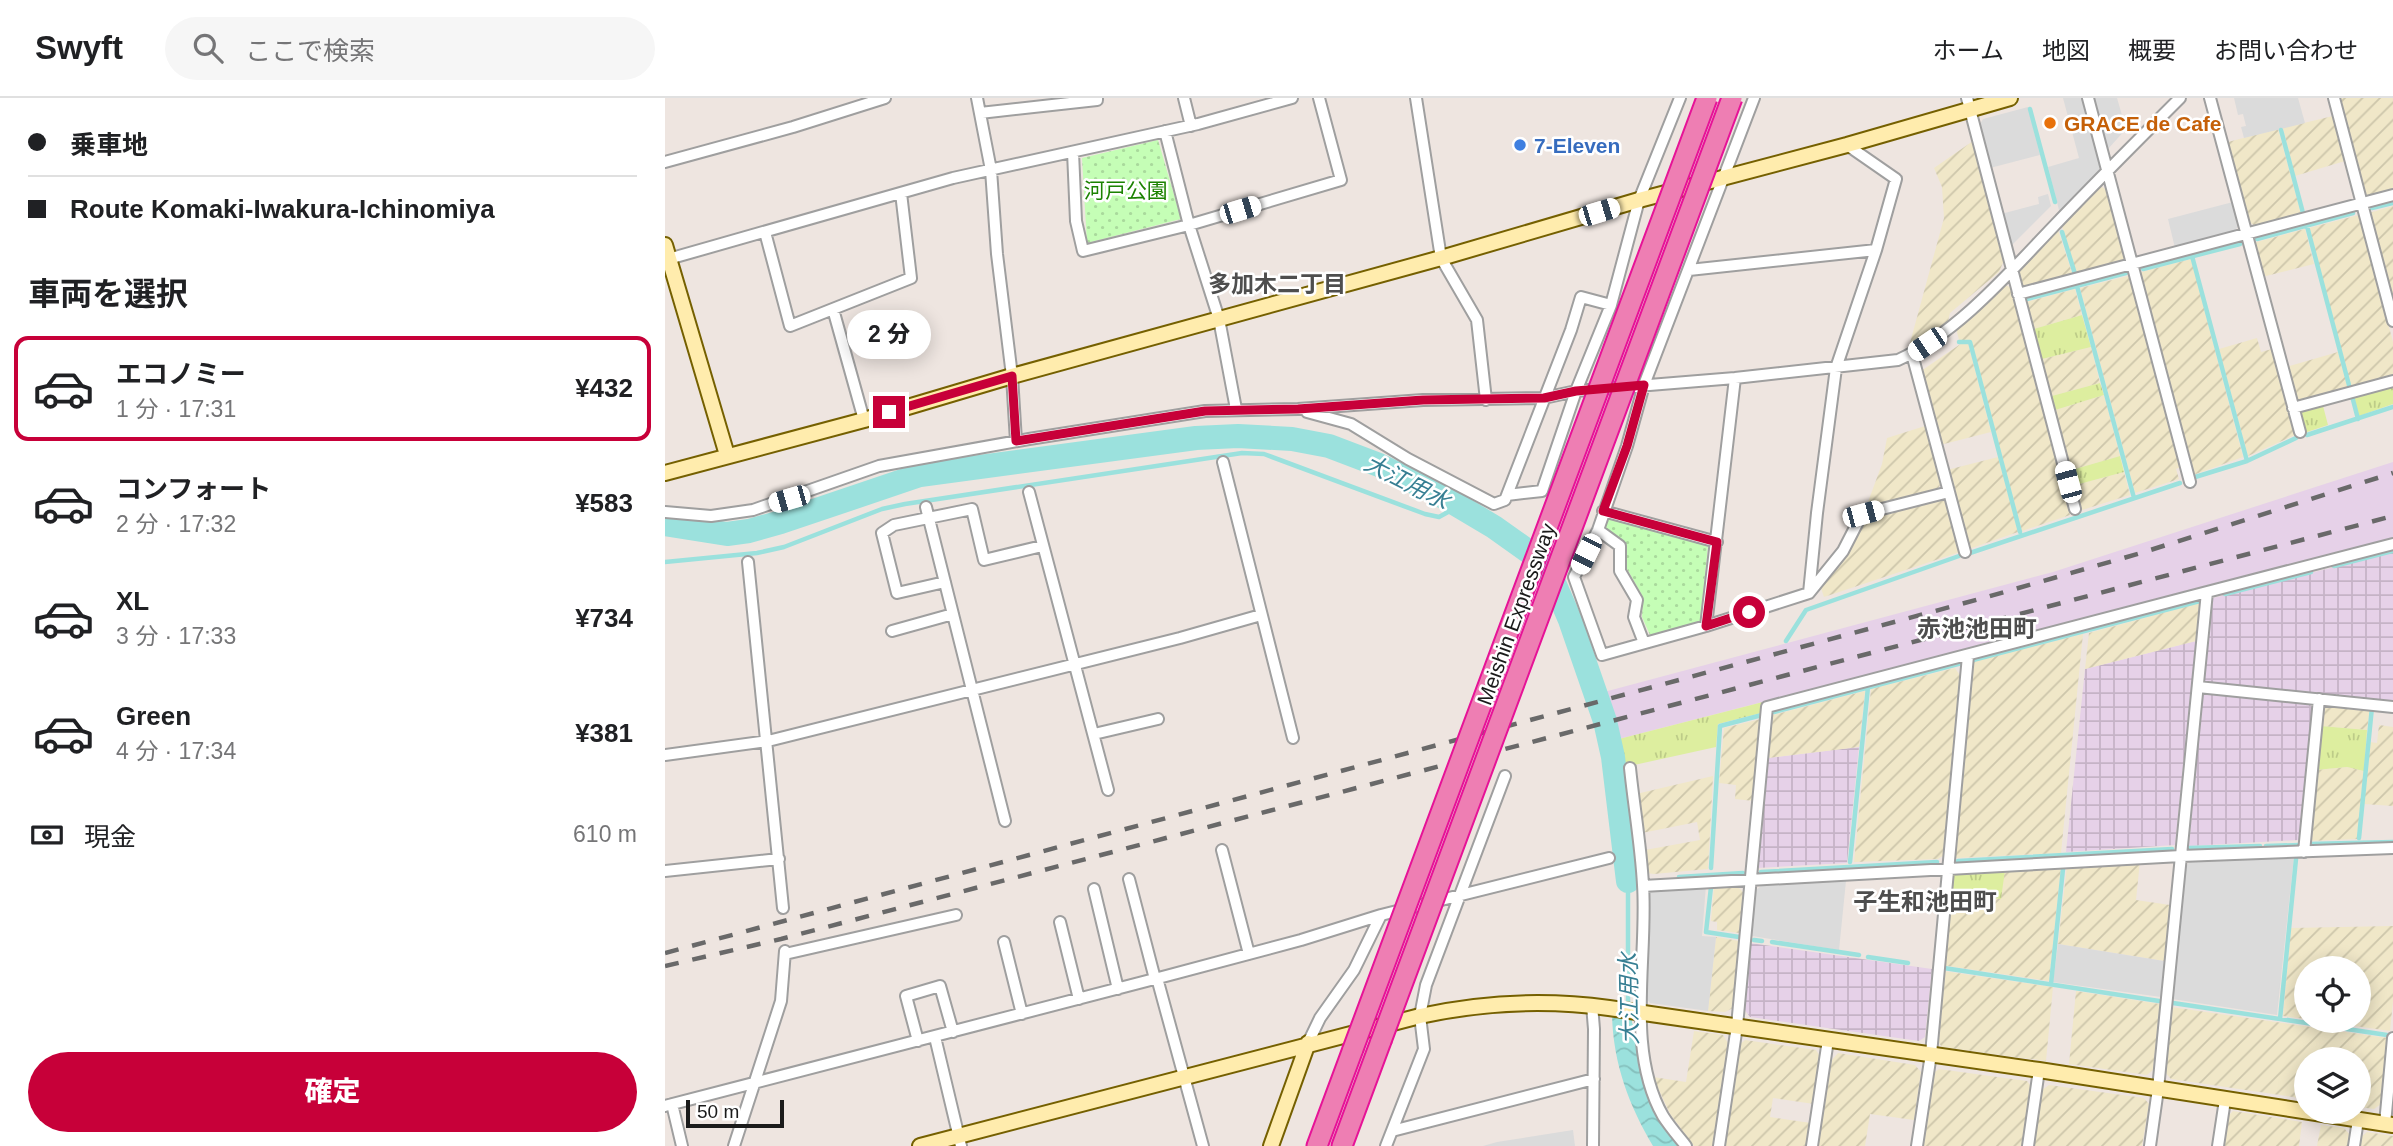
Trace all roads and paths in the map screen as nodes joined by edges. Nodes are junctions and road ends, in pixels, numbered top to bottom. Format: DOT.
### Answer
graph roads {
  1 [pos="885,98"];
  2 [pos="977,98"];
  3 [pos="1097,98"];
  4 [pos="1184,98"];
  5 [pos="1292,98"];
  6 [pos="1319,98"];
  7 [pos="1416,98"];
  8 [pos="1680,98"];
  9 [pos="1707,98"];
  10 [pos="1732,98"];
  11 [pos="1754,98"];
  12 [pos="2010,98"];
  13 [pos="2088,98"];
  14 [pos="2180,98"];
  15 [pos="2210,98"];
  16 [pos="2334,98"];
  17 [pos="1078,101"];
  18 [pos="1261,102"];
  19 [pos="1969,103"];
  20 [pos="980,113"];
  21 [pos="1191,126"];
  22 [pos="1165,131"];
  23 [pos="1847,145"];
  24 [pos="1073,152"];
  25 [pos="665,162"];
  26 [pos="2109,169"];
  27 [pos="991,170"];
  28 [pos="1724,176"];
  29 [pos="901,193"];
  30 [pos="2393,195"];
  31 [pos="1639,200"];
  32 [pos="2362,204"];
  33 [pos="1189,225"];
  34 [pos="765,232"];
  35 [pos="2247,234"];
  36 [pos="1876,250"];
  37 [pos="666,255"];
  38 [pos="1441,258"];
  39 [pos="2132,264"];
  40 [pos="1689,270"];
  41 [pos="2011,270"];
  42 [pos="2018,294"];
  43 [pos="1611,305"];
  44 [pos="833,309"];
  45 [pos="1219,319"];
  46 [pos="2393,321"];
  47 [pos="1912,354"];
  48 [pos="1836,368"];
  49 [pos="1012,376"];
  50 [pos="1735,378"];
  51 [pos="2393,381"];
  52 [pos="1644,385"];
  53 [pos="1576,391"];
  54 [pos="1544,398"];
  55 [pos="1486,400"];
  56 [pos="2293,408"];
  57 [pos="1236,409"];
  58 [pos="1298,409"];
  59 [pos="864,420"];
  60 [pos="2299,432"];
  61 [pos="1016,441"];
  62 [pos="727,455"];
  63 [pos="1223,462"];
  64 [pos="665,473"];
  65 [pos="2190,482"];
  66 [pos="1029,492"];
  67 [pos="1949,492"];
  68 [pos="1507,495"];
  69 [pos="2075,509"];
  70 [pos="1603,511"];
  71 [pos="665,512"];
  72 [pos="928,512"];
  73 [pos="1598,530"];
  74 [pos="1717,542"];
  75 [pos="2393,544"];
  76 [pos="1042,546"];
  77 [pos="1965,551"];
  78 [pos="748,562"];
  79 [pos="945,582"];
  80 [pos="2207,592"];
  81 [pos="1809,593"];
  82 [pos="953,614"];
  83 [pos="1261,615"];
  84 [pos="1706,626"];
  85 [pos="893,631"];
  86 [pos="1644,643"];
  87 [pos="1968,656"];
  88 [pos="1073,664"];
  89 [pos="2198,687"];
  90 [pos="972,689"];
  91 [pos="2319,699"];
  92 [pos="2393,706"];
  93 [pos="1158,719"];
  94 [pos="1094,734"];
  95 [pos="1293,738"];
  96 [pos="768,741"];
  97 [pos="665,755"];
  98 [pos="1630,768"];
  99 [pos="1506,776"];
  100 [pos="1108,790"];
  101 [pos="1005,821"];
  102 [pos="2393,848"];
  103 [pos="1222,849"];
  104 [pos="2304,852"];
  105 [pos="2181,856"];
  106 [pos="1609,858"];
  107 [pos="779,859"];
  108 [pos="1947,869"];
  109 [pos="665,871"];
  110 [pos="1129,879"];
  111 [pos="1751,880"];
  112 [pos="1643,886"];
  113 [pos="1094,889"];
  114 [pos="1459,896"];
  115 [pos="783,908"];
  116 [pos="956,915"];
  117 [pos="1381,915"];
  118 [pos="1060,922"];
  119 [pos="1004,943"];
  120 [pos="1249,954"];
  121 [pos="1156,979"];
  122 [pos="1118,989"];
  123 [pos="1079,999"];
  124 [pos="1592,1005"];
  125 [pos="1639,1012"];
  126 [pos="1022,1014"];
  127 [pos="1420,1016"];
  128 [pos="1737,1026"];
  129 [pos="953,1032"];
  130 [pos="935,1037"];
  131 [pos="2393,1038"];
  132 [pos="1828,1040"];
  133 [pos="918,1041"];
  134 [pos="1308,1043"];
  135 [pos="1931,1054"];
  136 [pos="2039,1070"];
  137 [pos="1184,1076"];
  138 [pos="1594,1079"];
  139 [pos="754,1084"];
  140 [pos="2158,1089"];
  141 [pos="2225,1100"];
  142 [pos="668,1105"];
  143 [pos="2294,1110"];
  144 [pos="2371,1122"];
  145 [pos="2357,1124"];
  146 [pos="2389,1124"];
  147 [pos="1392,1131"];
  148 [pos="960,1141"];
  149 [pos="683,1146"];
  150 [pos="734,1146"];
  151 [pos="920,1146"];
  152 [pos="1203,1146"];
  153 [pos="1272,1146"];
  154 [pos="1317,1146"];
  155 [pos="1342,1146"];
  156 [pos="1386,1146"];
  157 [pos="1593,1146"];
  158 [pos="1686,1146"];
  159 [pos="1719,1146"];
  160 [pos="1812,1146"];
  161 [pos="1917,1146"];
  162 [pos="2028,1146"];
  163 [pos="2150,1146"];
  164 [pos="2218,1146"];
  165 [pos="2354,1146"];
  1 -- 25 [label="street"];
  2 -- 20 [label="street"];
  3 -- 17 [label="street"];
  4 -- 21 [label="street"];
  5 -- 18 [label="street"];
  6 -- 33 [label="street"];
  7 -- 38 [label="street"];
  8 -- 31 [label="street"];
  9 -- 154 [label="highway, Meishin Expressway, bridge"];
  10 -- 155 [label="highway, Meishin Expressway, bridge"];
  11 -- 28 [label="street"];
  12 -- 19 [label="street"];
  13 -- 26 [label="street"];
  14 -- 26 [label="street"];
  15 -- 35 [label="street"];
  16 -- 32 [label="street"];
  17 -- 20 [label="street"];
  18 -- 21 [label="street"];
  19 -- 23 [label="street"];
  19 -- 41 [label="street"];
  20 -- 27 [label="street"];
  21 -- 22 [label="street"];
  22 -- 24 [label="street"];
  22 -- 33 [label="street"];
  23 -- 28 [label="street"];
  23 -- 36 [label="street"];
  24 -- 27 [label="street"];
  24 -- 33 [label="street"];
  26 -- 39 [label="street"];
  26 -- 41 [label="street"];
  27 -- 29 [label="street"];
  27 -- 49 [label="street"];
  28 -- 31 [label="street"];
  28 -- 40 [label="street"];
  29 -- 34 [label="street"];
  29 -- 44 [label="street"];
  30 -- 32 [label="street"];
  31 -- 38 [label="street"];
  31 -- 43 [label="street"];
  32 -- 35 [label="street"];
  32 -- 46 [label="street"];
  33 -- 45 [label="street"];
  34 -- 37 [label="street"];
  34 -- 44 [label="street"];
  35 -- 39 [label="street"];
  35 -- 56 [label="street"];
  36 -- 40 [label="street"];
  36 -- 48 [label="street"];
  37 -- 62 [label="street"];
  38 -- 45 [label="street"];
  38 -- 55 [label="street"];
  39 -- 42 [label="street"];
  39 -- 65 [label="street"];
  40 -- 52 [label="street"];
  41 -- 42 [label="street"];
  41 -- 47 [label="street"];
  42 -- 69 [label="street"];
  43 -- 53 [label="street"];
  43 -- 54 [label="street"];
  44 -- 59 [label="street"];
  45 -- 49 [label="street"];
  45 -- 57 [label="street"];
  47 -- 48 [label="street"];
  47 -- 67 [label="street"];
  48 -- 50 [label="street"];
  48 -- 81 [label="street"];
  49 -- 59 [label="street"];
  49 -- 61 [label="street"];
  50 -- 52 [label="street"];
  50 -- 74 [label="street"];
  51 -- 56 [label="street"];
  52 -- 53 [label="street"];
  52 -- 70 [label="street"];
  53 -- 54 [label="street"];
  53 -- 68 [label="street"];
  54 -- 55 [label="street"];
  54 -- 68 [label="street"];
  55 -- 58 [label="street"];
  56 -- 60 [label="street"];
  57 -- 58 [label="street"];
  57 -- 61 [label="street"];
  58 -- 68 [label="street"];
  59 -- 62 [label="street"];
  61 -- 71 [label="street"];
  62 -- 64 [label="street"];
  63 -- 83 [label="street"];
  66 -- 76 [label="street"];
  67 -- 77 [label="street"];
  67 -- 81 [label="street"];
  70 -- 73 [label="street"];
  70 -- 74 [label="street"];
  72 -- 76 [label="street"];
  72 -- 79 [label="street"];
  72 -- 79 [label="street"];
  73 -- 86 [label="street"];
  73 -- 86 [label="street"];
  74 -- 84 [label="street"];
  75 -- 80 [label="street"];
  76 -- 88 [label="street"];
  78 -- 96 [label="street"];
  79 -- 82 [label="street"];
  80 -- 87 [label="street"];
  80 -- 89 [label="street"];
  81 -- 84 [label="street"];
  82 -- 85 [label="street"];
  82 -- 90 [label="street"];
  83 -- 88 [label="street"];
  83 -- 95 [label="street"];
  84 -- 86 [label="street"];
  87 -- 108 [label="street"];
  87 -- 111 [label="street"];
  88 -- 90 [label="street"];
  88 -- 94 [label="street"];
  89 -- 91 [label="street"];
  89 -- 105 [label="street"];
  90 -- 96 [label="street"];
  90 -- 101 [label="street"];
  91 -- 92 [label="street"];
  91 -- 104 [label="street"];
  93 -- 94 [label="street"];
  94 -- 100 [label="street"];
  96 -- 97 [label="street"];
  96 -- 107 [label="street"];
  98 -- 112 [label="street"];
  99 -- 114 [label="street"];
  102 -- 104 [label="street"];
  103 -- 120 [label="street"];
  104 -- 105 [label="street"];
  105 -- 108 [label="street"];
  105 -- 140 [label="street"];
  106 -- 114 [label="street"];
  107 -- 109 [label="street"];
  107 -- 115 [label="street"];
  108 -- 111 [label="street"];
  108 -- 135 [label="street"];
  110 -- 121 [label="street"];
  111 -- 112 [label="street"];
  111 -- 128 [label="street"];
  112 -- 125 [label="street"];
  113 -- 122 [label="street"];
  114 -- 117 [label="street"];
  114 -- 127 [label="street"];
  116 -- 139 [label="street"];
  117 -- 120 [label="street"];
  117 -- 134 [label="street"];
  118 -- 123 [label="street"];
  119 -- 126 [label="street"];
  120 -- 121 [label="street"];
  121 -- 122 [label="street"];
  121 -- 137 [label="street"];
  122 -- 123 [label="street"];
  123 -- 126 [label="street"];
  124 -- 125 [label="street"];
  124 -- 127 [label="street"];
  124 -- 138 [label="street"];
  125 -- 128 [label="street"];
  125 -- 158 [label="street"];
  126 -- 129 [label="street"];
  127 -- 134 [label="street"];
  127 -- 147 [label="street"];
  128 -- 132 [label="street"];
  128 -- 159 [label="street"];
  129 -- 130 [label="street"];
  129 -- 133 [label="street"];
  130 -- 133 [label="street"];
  130 -- 148 [label="street"];
  131 -- 146 [label="street"];
  132 -- 135 [label="street"];
  132 -- 160 [label="street"];
  133 -- 139 [label="street"];
  134 -- 137 [label="street"];
  134 -- 153 [label="street"];
  135 -- 136 [label="street"];
  135 -- 161 [label="street"];
  136 -- 140 [label="street"];
  136 -- 162 [label="street"];
  137 -- 148 [label="street"];
  137 -- 152 [label="street"];
  138 -- 147 [label="street"];
  138 -- 157 [label="street"];
  139 -- 142 [label="street"];
  139 -- 150 [label="street"];
  140 -- 141 [label="street"];
  140 -- 163 [label="street"];
  141 -- 143 [label="street"];
  141 -- 164 [label="street"];
  142 -- 149 [label="street"];
  144 -- 146 [label="street"];
  145 -- 165 [label="street"];
  147 -- 156 [label="street"];
  148 -- 151 [label="street"];
}
